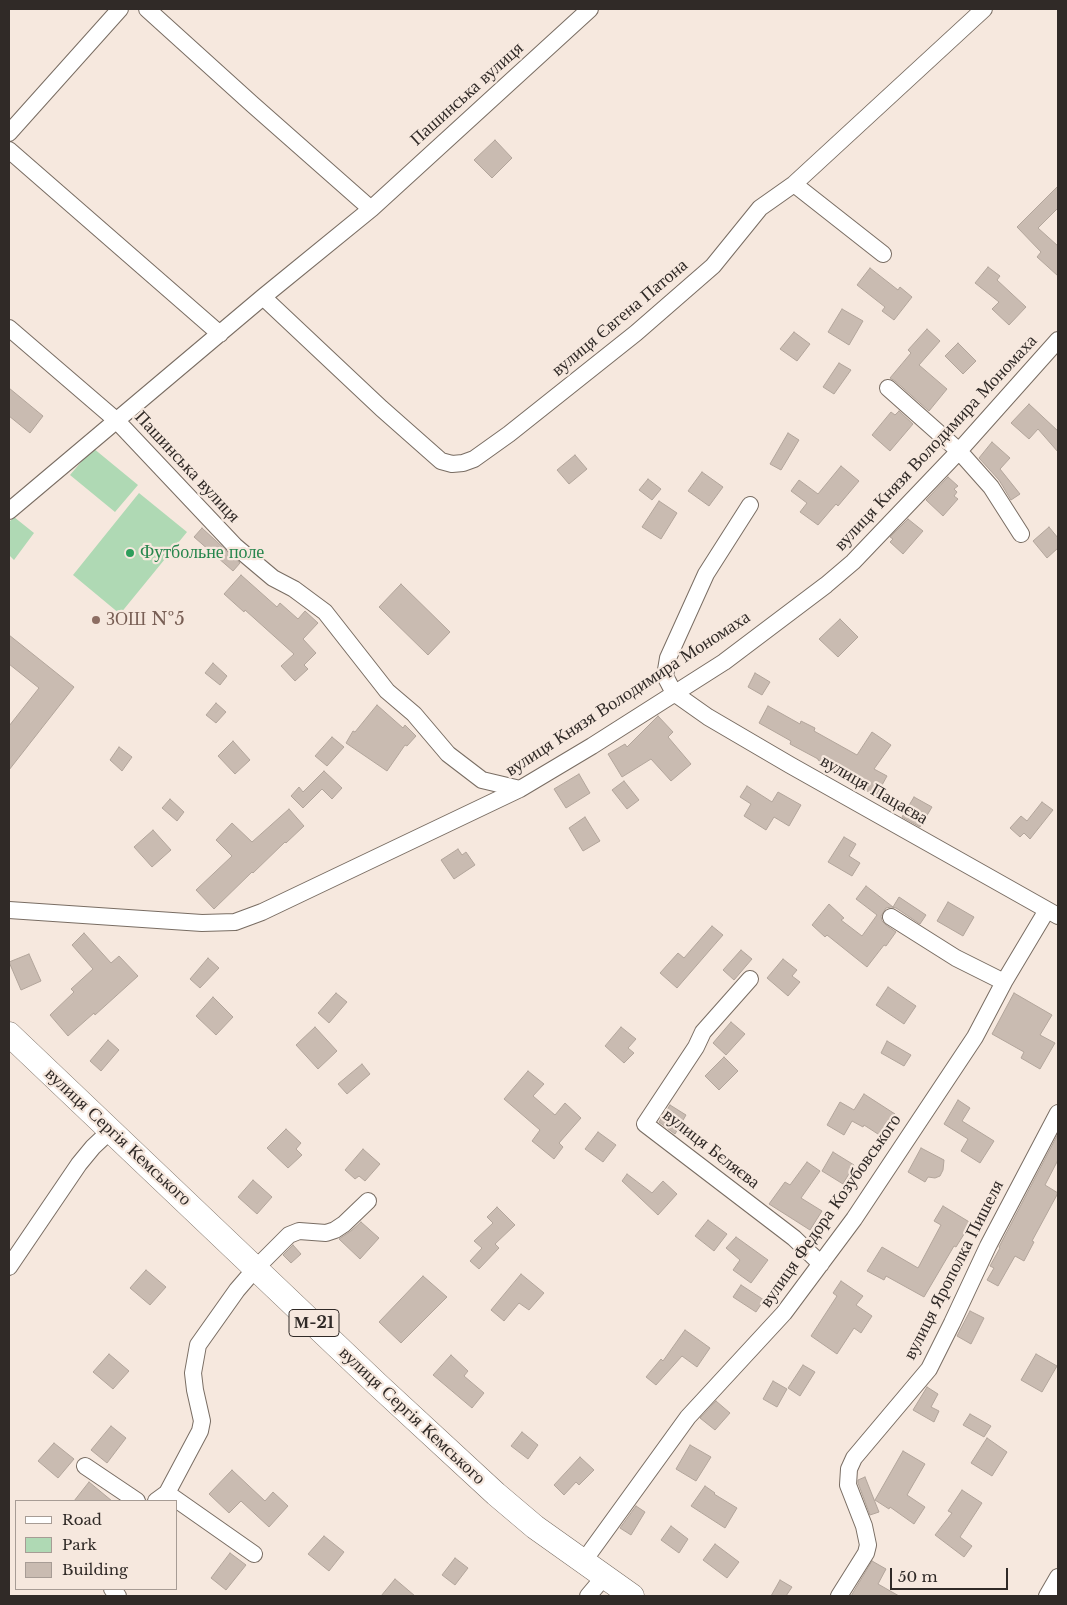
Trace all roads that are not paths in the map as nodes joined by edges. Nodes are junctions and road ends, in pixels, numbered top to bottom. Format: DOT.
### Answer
graph roads {
  1 [pos="120,9"];
  2 [pos="147,9"];
  3 [pos="590,9"];
  4 [pos="984,9"];
  5 [pos="9,133"];
  6 [pos="9,150"];
  7 [pos="794,184"];
  8 [pos="371,209"];
  9 [pos="883,254"];
  10 [pos="263,297"];
  11 [pos="9,328"];
  12 [pos="220,334"];
  13 [pos="1058,340"];
  14 [pos="888,388"];
  15 [pos="116,420"];
  16 [pos="959,451"];
  17 [pos="750,505"];
  18 [pos="9,511"];
  19 [pos="1021,534"];
  20 [pos="674,693"];
  21 [pos="520,789"];
  22 [pos="9,910"];
  23 [pos="1053,913"];
  24 [pos="891,917"];
  25 [pos="750,978"];
  26 [pos="1004,982"];
  27 [pos="9,1034"];
  28 [pos="1058,1113"];
  29 [pos="110,1131"];
  30 [pos="368,1201"];
  31 [pos="821,1264"];
  32 [pos="9,1267"];
  33 [pos="256,1268"];
  34 [pos="85,1466"];
  35 [pos="162,1497"];
  36 [pos="136,1500"];
  37 [pos="178,1507"];
  38 [pos="254,1554"];
  39 [pos="583,1562"];
  40 [pos="1058,1576"];
  41 [pos="604,1577"];
  42 [pos="588,1596"];
  43 [pos="632,1596"];
  44 [pos="840,1596"];
  45 [pos="1047,1596"];
  1 -- 5 [label="street"];
  2 -- 8 [label="street"];
  3 -- 8 [label="street, Пашинська вулиця"];
  4 -- 7 [label="street, вулиця Євгена Патона"];
  6 -- 12 [label="street"];
  7 -- 9 [label="street"];
  7 -- 10 [label="street, вулиця Євгена Патона"];
  8 -- 10 [label="street, Пашинська вулиця"];
  10 -- 12 [label="street, Пашинська вулиця"];
  11 -- 15 [label="street"];
  12 -- 15 [label="street, Пашинська вулиця"];
  13 -- 16 [label="street, вулиця Князя Володимира Мономаха"];
  14 -- 16 [label="street"];
  15 -- 18 [label="street, Пашинська вулиця"];
  15 -- 21 [label="street, Пашинська вулиця"];
  16 -- 19 [label="street"];
  16 -- 20 [label="street, вулиця Князя Володимира Мономаха"];
  17 -- 20 [label="street"];
  20 -- 21 [label="street, вулиця Князя Володимира Мономаха"];
  20 -- 23 [label="street, вулиця Пацаєва"];
  21 -- 22 [label="street, вулиця Князя Володимира Мономаха"];
  23 -- 26 [label="street, вулиця Федора Козубовського"];
  24 -- 26 [label="street"];
  25 -- 31 [label="street, вулиця Бєляєва"];
  26 -- 31 [label="street, вулиця Федора Козубовського"];
  27 -- 29 [label="highway, вулиця Сергія Кемського / М-21"];
  28 -- 44 [label="street, вулиця Ярополка Пишеля"];
  29 -- 32 [label="street"];
  29 -- 33 [label="highway, вулиця Сергія Кемського / М-21"];
  30 -- 33 [label="street"];
  31 -- 39 [label="street, вулиця Федора Козубовського"];
  33 -- 35 [label="street"];
  33 -- 39 [label="highway, вулиця Сергія Кемського / М-21"];
  34 -- 36 [label="street"];
  37 -- 38 [label="street"];
  39 -- 41 [label="highway, вулиця Сергія Кемського / М-21"];
  40 -- 45 [label="street"];
  41 -- 42 [label="street"];
  41 -- 43 [label="highway, вулиця Сергія Кемського / М-21"];
}
